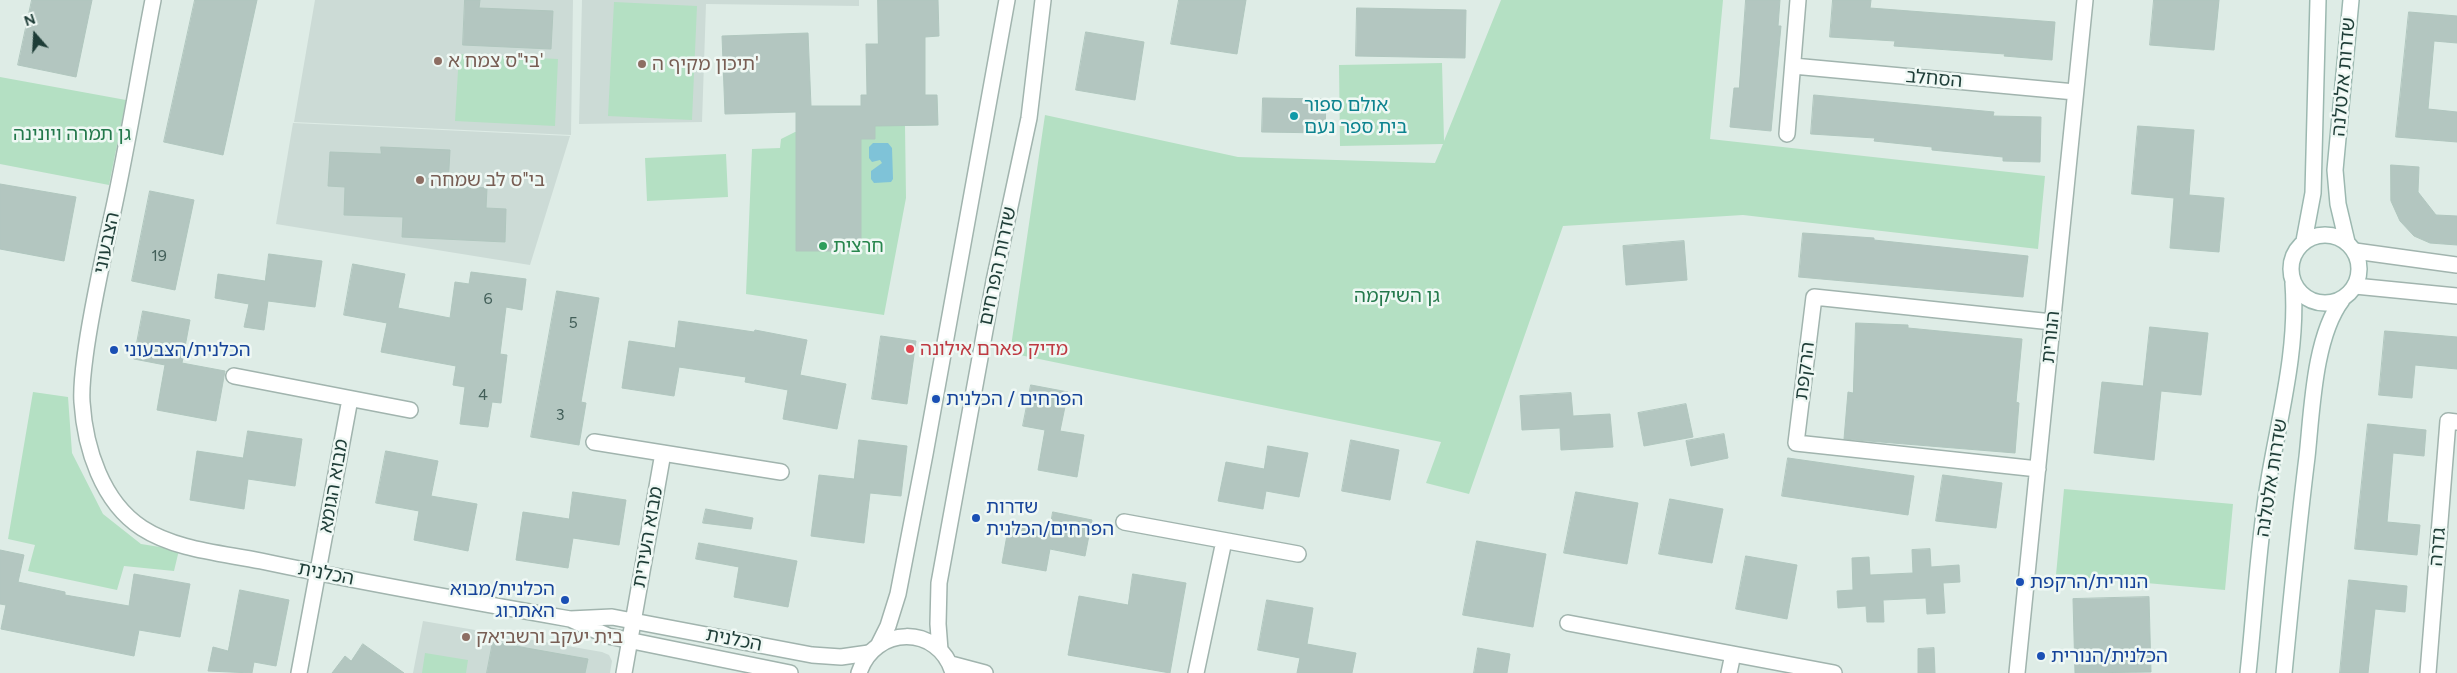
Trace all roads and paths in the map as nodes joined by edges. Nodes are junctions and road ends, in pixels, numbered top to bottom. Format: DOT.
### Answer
graph roads {
  1 [pos="153,0"];
  2 [pos="1007,0"];
  3 [pos="1043,0"];
  4 [pos="1798,0"];
  5 [pos="2085,0"];
  6 [pos="2318,0"];
  7 [pos="2351,0"];
  8 [pos="1793,66"];
  9 [pos="2076,92"];
  10 [pos="1787,134"];
  11 [pos="2304,242"];
  12 [pos="2351,247"];
  13 [pos="2457,265"];
  14 [pos="2293,283"];
  15 [pos="2355,286"];
  16 [pos="2457,296"];
  17 [pos="2342,300"];
  18 [pos="2052,322"];
  19 [pos="234,376"];
  20 [pos="350,399"];
  21 [pos="410,410"];
  22 [pos="2453,422"];
  23 [pos="594,442"];
  24 [pos="663,453"];
  25 [pos="2038,469"];
  26 [pos="781,472"];
  27 [pos="105,485"];
  28 [pos="1124,522"];
  29 [pos="1224,541"];
  30 [pos="1298,554"];
  31 [pos="318,573"];
  32 [pos="570,619"];
  33 [pos="634,621"];
  34 [pos="1568,623"];
  35 [pos="630,640"];
  36 [pos="874,649"];
  37 [pos="940,650"];
  38 [pos="1733,654"];
  39 [pos="952,668"];
  40 [pos="299,673"];
  41 [pos="624,673"];
  42 [pos="790,673"];
  43 [pos="859,673"];
  44 [pos="985,673"];
  45 [pos="1196,673"];
  46 [pos="1729,673"];
  47 [pos="1834,673"];
  48 [pos="2017,673"];
  49 [pos="2248,673"];
  50 [pos="2284,673"];
  51 [pos="2428,673"];
  1 -- 27 [label="street, הצבעוני"];
  2 -- 36 [label="street, שדרות הפרחים"];
  3 -- 37 [label="street, שדרות הפרחים"];
  4 -- 8 [label="street"];
  5 -- 9 [label="street, הנורית"];
  6 -- 11 [label="street, שדרות אלטלנה"];
  7 -- 12 [label="street, שדרות אלטלנה"];
  8 -- 9 [label="street, הסחלב"];
  8 -- 10 [label="street"];
  9 -- 18 [label="street, הנורית"];
  11 -- 12 [label="street"];
  11 -- 14 [label="street"];
  12 -- 13 [label="street"];
  12 -- 15 [label="street"];
  14 -- 17 [label="street"];
  14 -- 49 [label="street, שדרות אלטלנה"];
  15 -- 16 [label="street"];
  15 -- 17 [label="street"];
  17 -- 50 [label="street, שדרות אלטלנה"];
  18 -- 25 [label="street, הנורית"];
  18 -- 25 [label="street, הרקפת"];
  19 -- 20 [label="street"];
  20 -- 21 [label="street"];
  20 -- 31 [label="street, מבוא הגומא"];
  22 -- 51 [label="street, גדרה"];
  23 -- 24 [label="street"];
  24 -- 26 [label="street"];
  24 -- 33 [label="street, מבוא העירית"];
  25 -- 48 [label="street, הנורית"];
  27 -- 31 [label="street, הכלנית"];
  28 -- 29 [label="street"];
  29 -- 30 [label="street"];
  29 -- 45 [label="street"];
  31 -- 32 [label="street, הכלנית"];
  31 -- 40 [label="street, מבוא הגומא"];
  32 -- 33 [label="street, הכלנית"];
  32 -- 35 [label="street, הכלנית"];
  33 -- 35 [label="street, מבוא העירית"];
  33 -- 36 [label="street, הכלנית"];
  34 -- 38 [label="street"];
  35 -- 41 [label="street, מבוא העירית"];
  35 -- 42 [label="street, הכלנית"];
  36 -- 37 [label="street, הכלנית"];
  36 -- 43 [label="street, שדרות הפרחים"];
  37 -- 39 [label="street"];
  38 -- 46 [label="street"];
  38 -- 47 [label="street"];
  39 -- 44 [label="street"];
}
